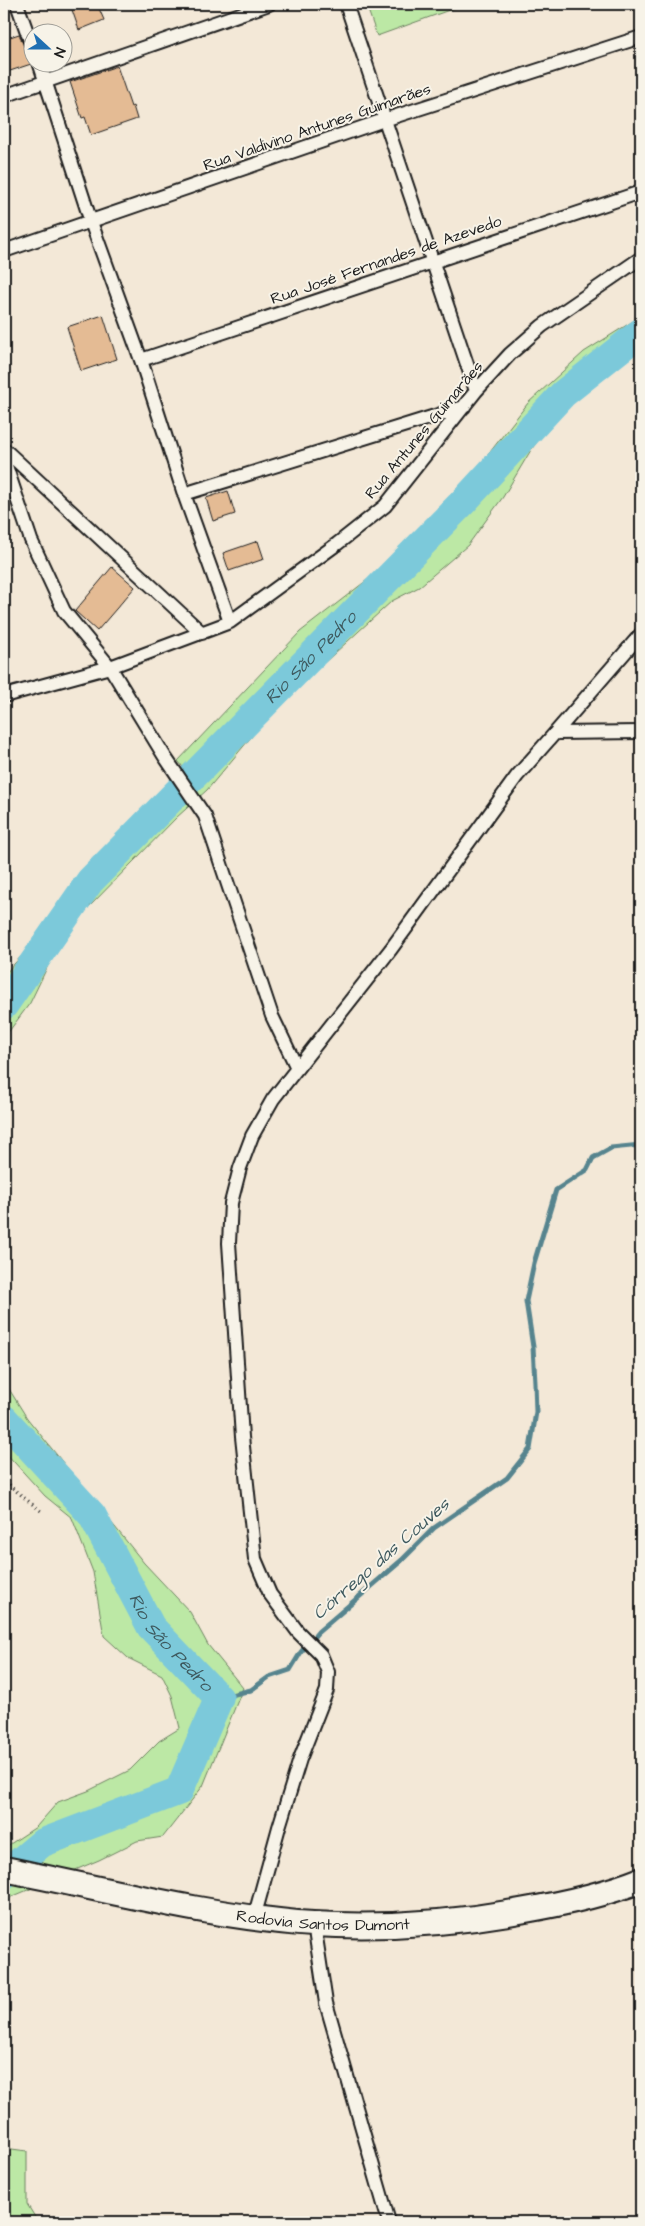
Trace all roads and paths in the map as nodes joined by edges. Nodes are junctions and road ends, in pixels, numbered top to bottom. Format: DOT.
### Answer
graph roads {
  1 [pos="17,4"];
  2 [pos="269,4"];
  3 [pos="346,4"];
  4 [pos="23,22"];
  5 [pos="641,38"];
  6 [pos="43,72"];
  7 [pos="46,81"];
  8 [pos="4,96"];
  9 [pos="384,120"];
  10 [pos="641,192"];
  11 [pos="91,222"];
  12 [pos="4,251"];
  13 [pos="641,258"];
  14 [pos="433,261"];
  15 [pos="141,360"];
  16 [pos="476,392"];
  17 [pos="464,407"];
  18 [pos="4,449"];
  19 [pos="4,460"];
  20 [pos="184,494"];
  21 [pos="230,622"];
  22 [pos="202,633"];
  23 [pos="641,634"];
  24 [pos="110,667"];
  25 [pos="4,696"];
  26 [pos="641,732"];
  27 [pos="554,733"];
  28 [pos="297,1068"];
  29 [pos="4,1476"];
  30 [pos="41,1511"];
  31 [pos="4,1869"];
  32 [pos="641,1880"];
  33 [pos="254,1918"];
  34 [pos="314,1924"];
  35 [pos="389,2222"];
  1 -- 4 [label="street"];
  2 -- 7 [label="street"];
  3 -- 9 [label="street"];
  5 -- 9 [label="street, Rua Valdivino Antunes Guimarães"];
  6 -- 7 [label="street"];
  7 -- 8 [label="street"];
  7 -- 11 [label="street"];
  9 -- 11 [label="street, Rua Valdivino Antunes Guimarães"];
  9 -- 14 [label="street"];
  10 -- 14 [label="street, Rua José Fernandes de Azevedo"];
  11 -- 12 [label="street, Rua Valdivino Antunes Guimarães"];
  11 -- 15 [label="street"];
  13 -- 16 [label="street, Rua Antunes Guimarães"];
  14 -- 15 [label="street, Rua José Fernandes de Azevedo"];
  14 -- 16 [label="street"];
  15 -- 20 [label="street"];
  16 -- 17 [label="street, Rua Antunes Guimarães"];
  17 -- 20 [label="street"];
  17 -- 21 [label="street, Rua Antunes Guimarães"];
  18 -- 22 [label="street"];
  19 -- 24 [label="street"];
  20 -- 21 [label="street"];
  21 -- 22 [label="street, Rua Antunes Guimarães"];
  22 -- 24 [label="street, Rua Antunes Guimarães"];
  23 -- 27 [label="street"];
  24 -- 25 [label="street, Rua Antunes Guimarães"];
  24 -- 28 [label="street"];
  26 -- 27 [label="street"];
  27 -- 28 [label="street"];
  28 -- 33 [label="street"];
  29 -- 30 [label="path"];
  31 -- 33 [label="highway, Rodovia Santos Dumont"];
  32 -- 34 [label="highway, Rodovia Santos Dumont"];
  33 -- 34 [label="highway, Rodovia Santos Dumont"];
  34 -- 35 [label="street"];
}
